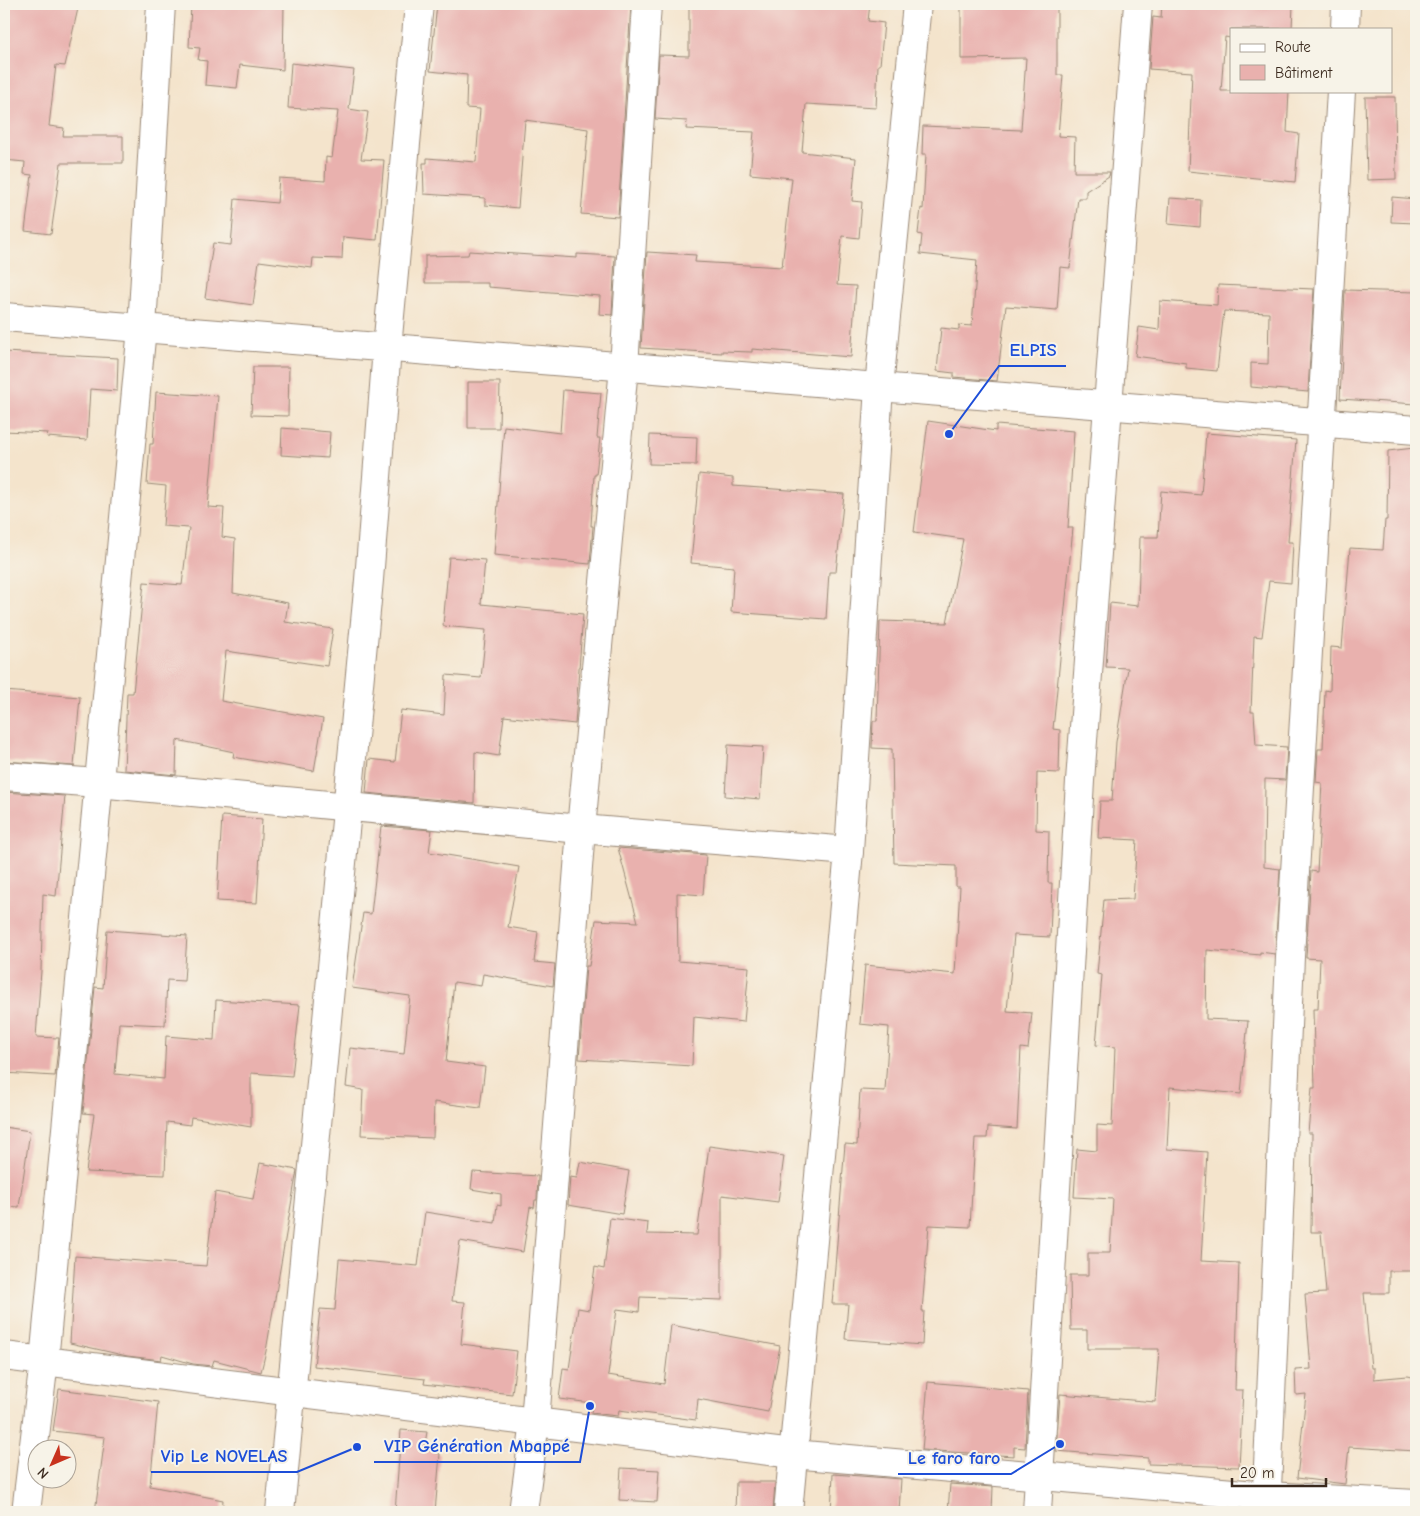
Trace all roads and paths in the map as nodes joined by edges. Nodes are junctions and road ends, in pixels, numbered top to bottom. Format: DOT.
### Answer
graph roads {
  1 [pos="161,4"];
  2 [pos="419,4"];
  3 [pos="647,4"];
  4 [pos="918,4"];
  5 [pos="1138,4"];
  6 [pos="1346,4"];
  7 [pos="1345,28"];
  8 [pos="1341,92"];
  9 [pos="4,317"];
  10 [pos="142,328"];
  11 [pos="387,348"];
  12 [pos="624,367"];
  13 [pos="879,387"];
  14 [pos="1108,405"];
  15 [pos="1322,422"];
  16 [pos="1416,430"];
  17 [pos="4,776"];
  18 [pos="98,783"];
  19 [pos="346,808"];
  20 [pos="581,829"];
  21 [pos="849,851"];
  22 [pos="4,1356"];
  23 [pos="44,1361"];
  24 [pos="291,1392"];
  25 [pos="535,1422"];
  26 [pos="794,1454"];
  27 [pos="1038,1475"];
  28 [pos="1266,1504"];
  29 [pos="1416,1504"];
  30 [pos="26,1512"];
  31 [pos="280,1512"];
  32 [pos="523,1512"];
  33 [pos="788,1512"];
  34 [pos="1037,1512"];
  1 -- 10 [label="street"];
  2 -- 11 [label="street"];
  3 -- 12 [label="street"];
  4 -- 13 [label="street"];
  5 -- 14 [label="street"];
  6 -- 7 [label="street"];
  8 -- 15 [label="street"];
  9 -- 10 [label="street"];
  10 -- 11 [label="street"];
  10 -- 18 [label="street"];
  11 -- 12 [label="street"];
  11 -- 19 [label="street"];
  12 -- 13 [label="street"];
  12 -- 20 [label="street"];
  13 -- 14 [label="street"];
  13 -- 21 [label="street"];
  14 -- 15 [label="street"];
  14 -- 27 [label="street"];
  15 -- 16 [label="street"];
  15 -- 28 [label="street"];
  17 -- 18 [label="street"];
  18 -- 19 [label="street"];
  18 -- 23 [label="street"];
  19 -- 20 [label="street"];
  19 -- 24 [label="street"];
  20 -- 21 [label="street"];
  20 -- 25 [label="street"];
  21 -- 26 [label="street"];
  22 -- 23 [label="street"];
  23 -- 24 [label="street"];
  23 -- 30 [label="street"];
  24 -- 25 [label="street"];
  24 -- 31 [label="street"];
  25 -- 26 [label="street"];
  25 -- 32 [label="street"];
  26 -- 27 [label="street"];
  26 -- 33 [label="street"];
  27 -- 28 [label="street"];
  27 -- 34 [label="street"];
  28 -- 29 [label="street"];
}
